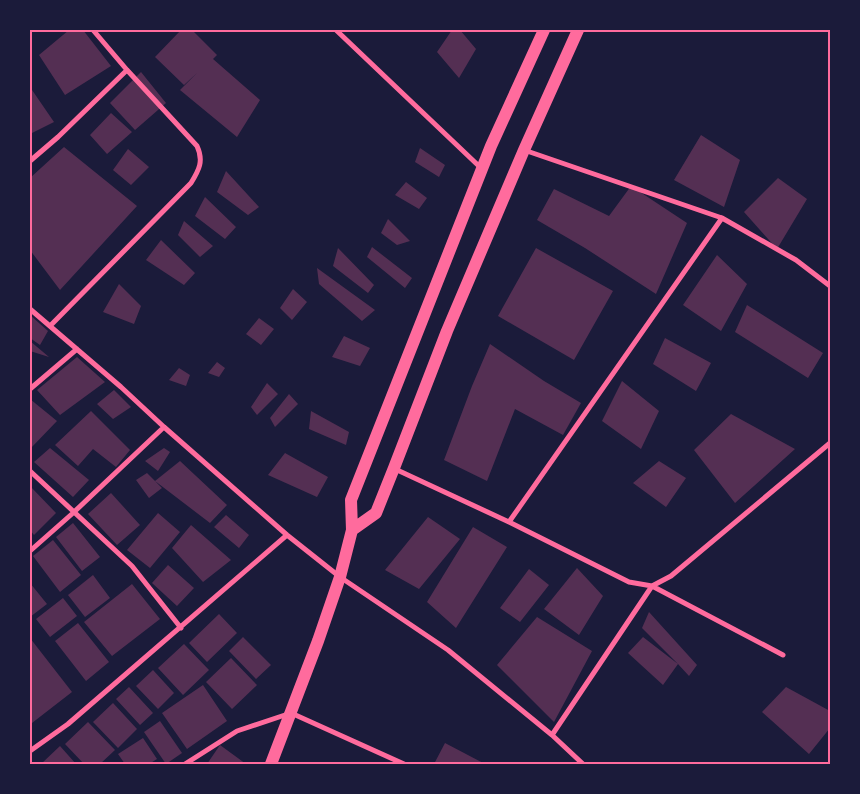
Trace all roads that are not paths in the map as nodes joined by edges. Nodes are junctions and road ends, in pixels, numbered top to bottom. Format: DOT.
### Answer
graph roads {
  1 [pos="92,30"];
  2 [pos="336,30"];
  3 [pos="544,30"];
  4 [pos="578,30"];
  5 [pos="126,70"];
  6 [pos="524,150"];
  7 [pos="30,161"];
  8 [pos="482,170"];
  9 [pos="722,218"];
  10 [pos="830,286"];
  11 [pos="30,309"];
  12 [pos="50,326"];
  13 [pos="76,349"];
  14 [pos="30,389"];
  15 [pos="164,427"];
  16 [pos="830,444"];
  17 [pos="394,468"];
  18 [pos="30,471"];
  19 [pos="74,513"];
  20 [pos="509,522"];
  21 [pos="352,530"];
  22 [pos="287,535"];
  23 [pos="30,551"];
  24 [pos="340,577"];
  25 [pos="652,586"];
  26 [pos="181,628"];
  27 [pos="782,654"];
  28 [pos="291,713"];
  29 [pos="552,735"];
  30 [pos="30,751"];
  31 [pos="185,764"];
  32 [pos="271,764"];
  33 [pos="404,764"];
  34 [pos="583,764"];
  1 -- 5 [label="street"];
  2 -- 8 [label="street"];
  3 -- 8 [label="main road"];
  4 -- 6 [label="main road"];
  5 -- 7 [label="street"];
  5 -- 12 [label="street"];
  6 -- 9 [label="street"];
  6 -- 17 [label="main road"];
  8 -- 21 [label="main road"];
  9 -- 10 [label="street"];
  9 -- 20 [label="street"];
  11 -- 12 [label="street"];
  12 -- 13 [label="street"];
  13 -- 14 [label="street"];
  13 -- 15 [label="street"];
  15 -- 19 [label="street"];
  15 -- 22 [label="street"];
  16 -- 25 [label="street"];
  17 -- 20 [label="street"];
  17 -- 21 [label="main road"];
  18 -- 19 [label="street"];
  19 -- 23 [label="street"];
  19 -- 26 [label="street"];
  20 -- 25 [label="street"];
  21 -- 24 [label="main road"];
  22 -- 24 [label="street"];
  22 -- 26 [label="street"];
  24 -- 28 [label="main road"];
  24 -- 29 [label="street"];
  25 -- 27 [label="street"];
  25 -- 29 [label="street"];
  26 -- 30 [label="street"];
  28 -- 31 [label="street"];
  28 -- 32 [label="main road"];
  28 -- 33 [label="street"];
  29 -- 34 [label="street"];
}
